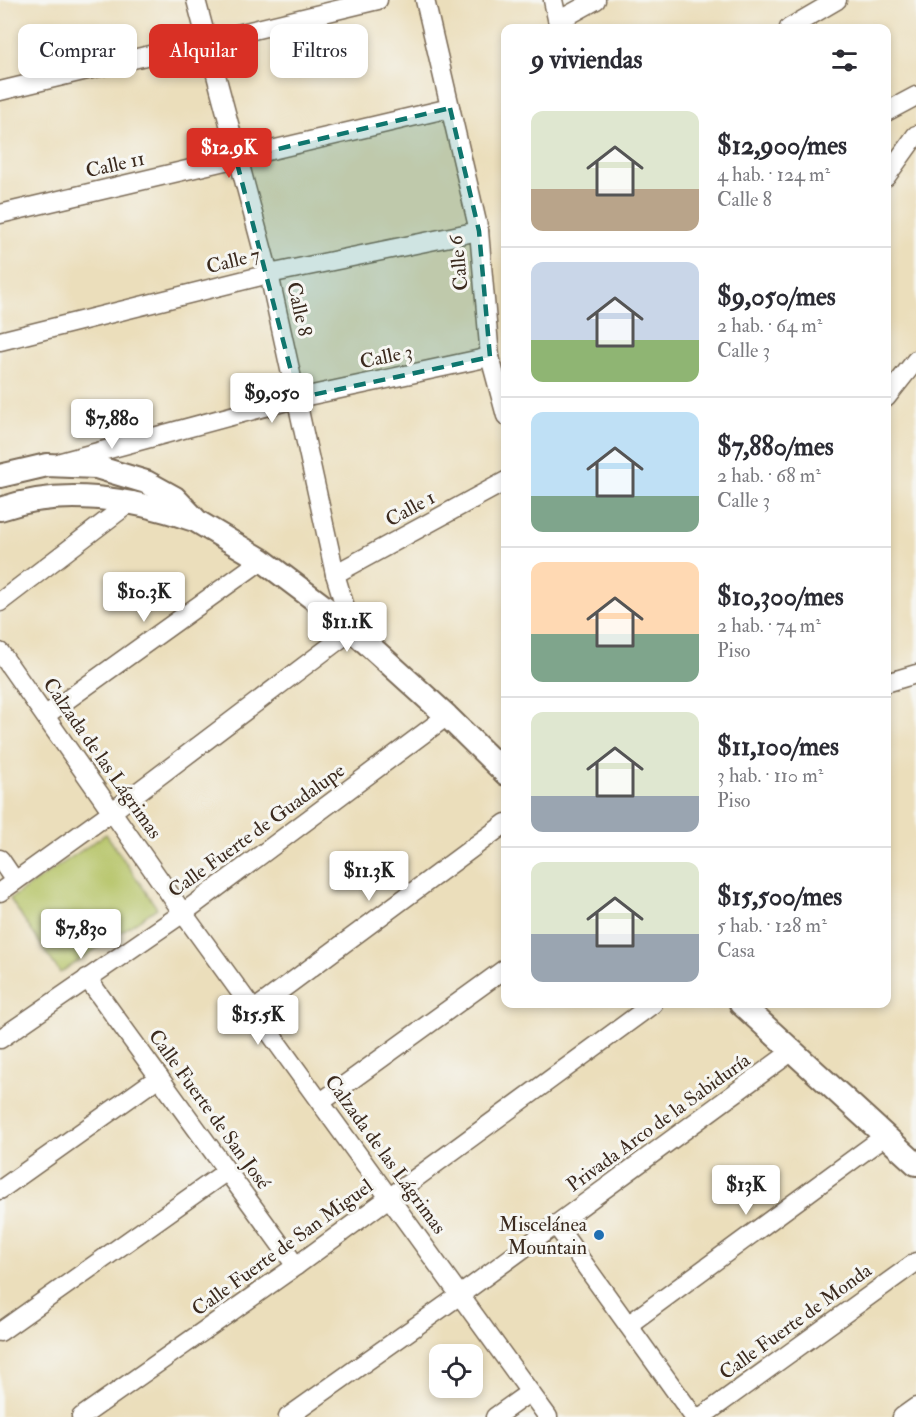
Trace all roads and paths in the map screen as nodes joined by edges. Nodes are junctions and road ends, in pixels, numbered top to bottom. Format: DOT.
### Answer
graph roads {
  1 [pos="196,0"];
  2 [pos="378,0"];
  3 [pos="425,0"];
  4 [pos="553,0"];
  5 [pos="596,0"];
  6 [pos="837,0"];
  7 [pos="203,24"];
  8 [pos="558,24"];
  9 [pos="560,24"];
  10 [pos="796,24"];
  11 [pos="258,27"];
  12 [pos="149,54"];
  13 [pos="216,78"];
  14 [pos="0,92"];
  15 [pos="916,96"];
  16 [pos="450,108"];
  17 [pos="891,109"];
  18 [pos="916,135"];
  19 [pos="236,159"];
  20 [pos="891,170"];
  21 [pos="0,214"];
  22 [pos="478,231"];
  23 [pos="269,274"];
  24 [pos="0,341"];
  25 [pos="490,357"];
  26 [pos="916,360"];
  27 [pos="891,392"];
  28 [pos="298,398"];
  29 [pos="501,398"];
  30 [pos="47,465"];
  31 [pos="0,476"];
  32 [pos="501,484"];
  33 [pos="132,501"];
  34 [pos="0,509"];
  35 [pos="198,522"];
  36 [pos="262,560"];
  37 [pos="335,574"];
  38 [pos="0,602"];
  39 [pos="352,630"];
  40 [pos="0,652"];
  41 [pos="916,674"];
  42 [pos="891,681"];
  43 [pos="46,715"];
  44 [pos="447,716"];
  45 [pos="501,769"];
  46 [pos="114,810"];
  47 [pos="501,827"];
  48 [pos="0,859"];
  49 [pos="15,881"];
  50 [pos="0,892"];
  51 [pos="183,913"];
  52 [pos="501,972"];
  53 [pos="87,978"];
  54 [pos="648,1008"];
  55 [pos="745,1008"];
  56 [pos="254,1010"];
  57 [pos="0,1039"];
  58 [pos="791,1052"];
  59 [pos="159,1077"];
  60 [pos="321,1102"];
  61 [pos="885,1136"];
  62 [pos="916,1164"];
  63 [pos="226,1171"];
  64 [pos="0,1190"];
  65 [pos="390,1197"];
  66 [pos="556,1225"];
  67 [pos="916,1262"];
  68 [pos="296,1266"];
  69 [pos="460,1295"];
  70 [pos="628,1325"];
  71 [pos="0,1332"];
  72 [pos="530,1392"];
  73 [pos="916,1407"];
  74 [pos="81,1417"];
  75 [pos="288,1417"];
  76 [pos="495,1417"];
  77 [pos="548,1417"];
  78 [pos="694,1417"];
  79 [pos="701,1417"];
  80 [pos="902,1417"];
  1 -- 7 [label="street, Calle 8"];
  2 -- 11 [label="street"];
  3 -- 16 [label="street, Calle 6"];
  4 -- 8 [label="street"];
  5 -- 9 [label="street"];
  6 -- 10 [label="street"];
  12 -- 14 [label="street"];
  13 -- 19 [label="street, Calle 8"];
  15 -- 17 [label="street"];
  16 -- 19 [label="street, Calle 11"];
  16 -- 22 [label="street, Calle 6"];
  18 -- 20 [label="street"];
  19 -- 21 [label="street, Calle 11"];
  19 -- 23 [label="street, Calle 8"];
  22 -- 23 [label="street, Calle 7"];
  22 -- 25 [label="street, Calle 6"];
  23 -- 24 [label="street, Calle 7"];
  23 -- 28 [label="street, Calle 8"];
  25 -- 28 [label="street, Calle 3"];
  25 -- 29 [label="street, Calle 6"];
  26 -- 27 [label="street"];
  28 -- 30 [label="street, Calle 3"];
  28 -- 37 [label="street, Calle 8"];
  30 -- 31 [label="street"];
  30 -- 35 [label="street"];
  32 -- 37 [label="street, Calle 1"];
  33 -- 34 [label="street"];
  33 -- 35 [label="street"];
  33 -- 38 [label="street"];
  35 -- 36 [label="street"];
  36 -- 39 [label="street"];
  36 -- 43 [label="street"];
  37 -- 39 [label="street, Calle 8"];
  39 -- 44 [label="street"];
  39 -- 46 [label="street"];
  40 -- 43 [label="street, Calzada de las Lágrimas"];
  41 -- 42 [label="street"];
  43 -- 46 [label="street, Calzada de las Lágrimas"];
  44 -- 45 [label="street"];
  44 -- 51 [label="street, Calle Fuerte de Guadalupe"];
  46 -- 49 [label="street"];
  46 -- 51 [label="street, Calzada de las Lágrimas"];
  47 -- 56 [label="street"];
  48 -- 49 [label="street"];
  49 -- 50 [label="street"];
  51 -- 53 [label="street, Calle Fuerte de Guadalupe"];
  51 -- 56 [label="street, Calzada de las Lágrimas"];
  52 -- 60 [label="street"];
  53 -- 57 [label="street, Calle Fuerte de Guadalupe"];
  53 -- 59 [label="street, Calle Fuerte de San José"];
  54 -- 65 [label="street, Calle Fuerte de San Miguel"];
  55 -- 58 [label="street"];
  56 -- 60 [label="street, Calzada de las Lágrimas"];
  58 -- 61 [label="street"];
  58 -- 66 [label="street, Privada Arco de la Sabiduría"];
  59 -- 63 [label="street, Calle Fuerte de San José"];
  59 -- 64 [label="street"];
  60 -- 65 [label="street, Calzada de las Lágrimas"];
  61 -- 62 [label="street"];
  61 -- 70 [label="street"];
  63 -- 68 [label="street, Calle Fuerte de San José"];
  63 -- 71 [label="street"];
  65 -- 68 [label="street, Calle Fuerte de San Miguel"];
  65 -- 69 [label="street, Calzada de las Lágrimas"];
  66 -- 69 [label="street, Privada Arco de la Sabiduría"];
  66 -- 70 [label="street"];
  67 -- 79 [label="street, Calle Fuerte de Monda"];
  68 -- 74 [label="street, Calle Fuerte de San Miguel"];
  69 -- 72 [label="street, Calzada de las Lágrimas"];
  69 -- 75 [label="street, Privada Arco de la Sabiduría"];
  70 -- 78 [label="street"];
  72 -- 76 [label="street"];
  72 -- 77 [label="street, Calzada de las Lágrimas"];
  73 -- 80 [label="street"];
}
